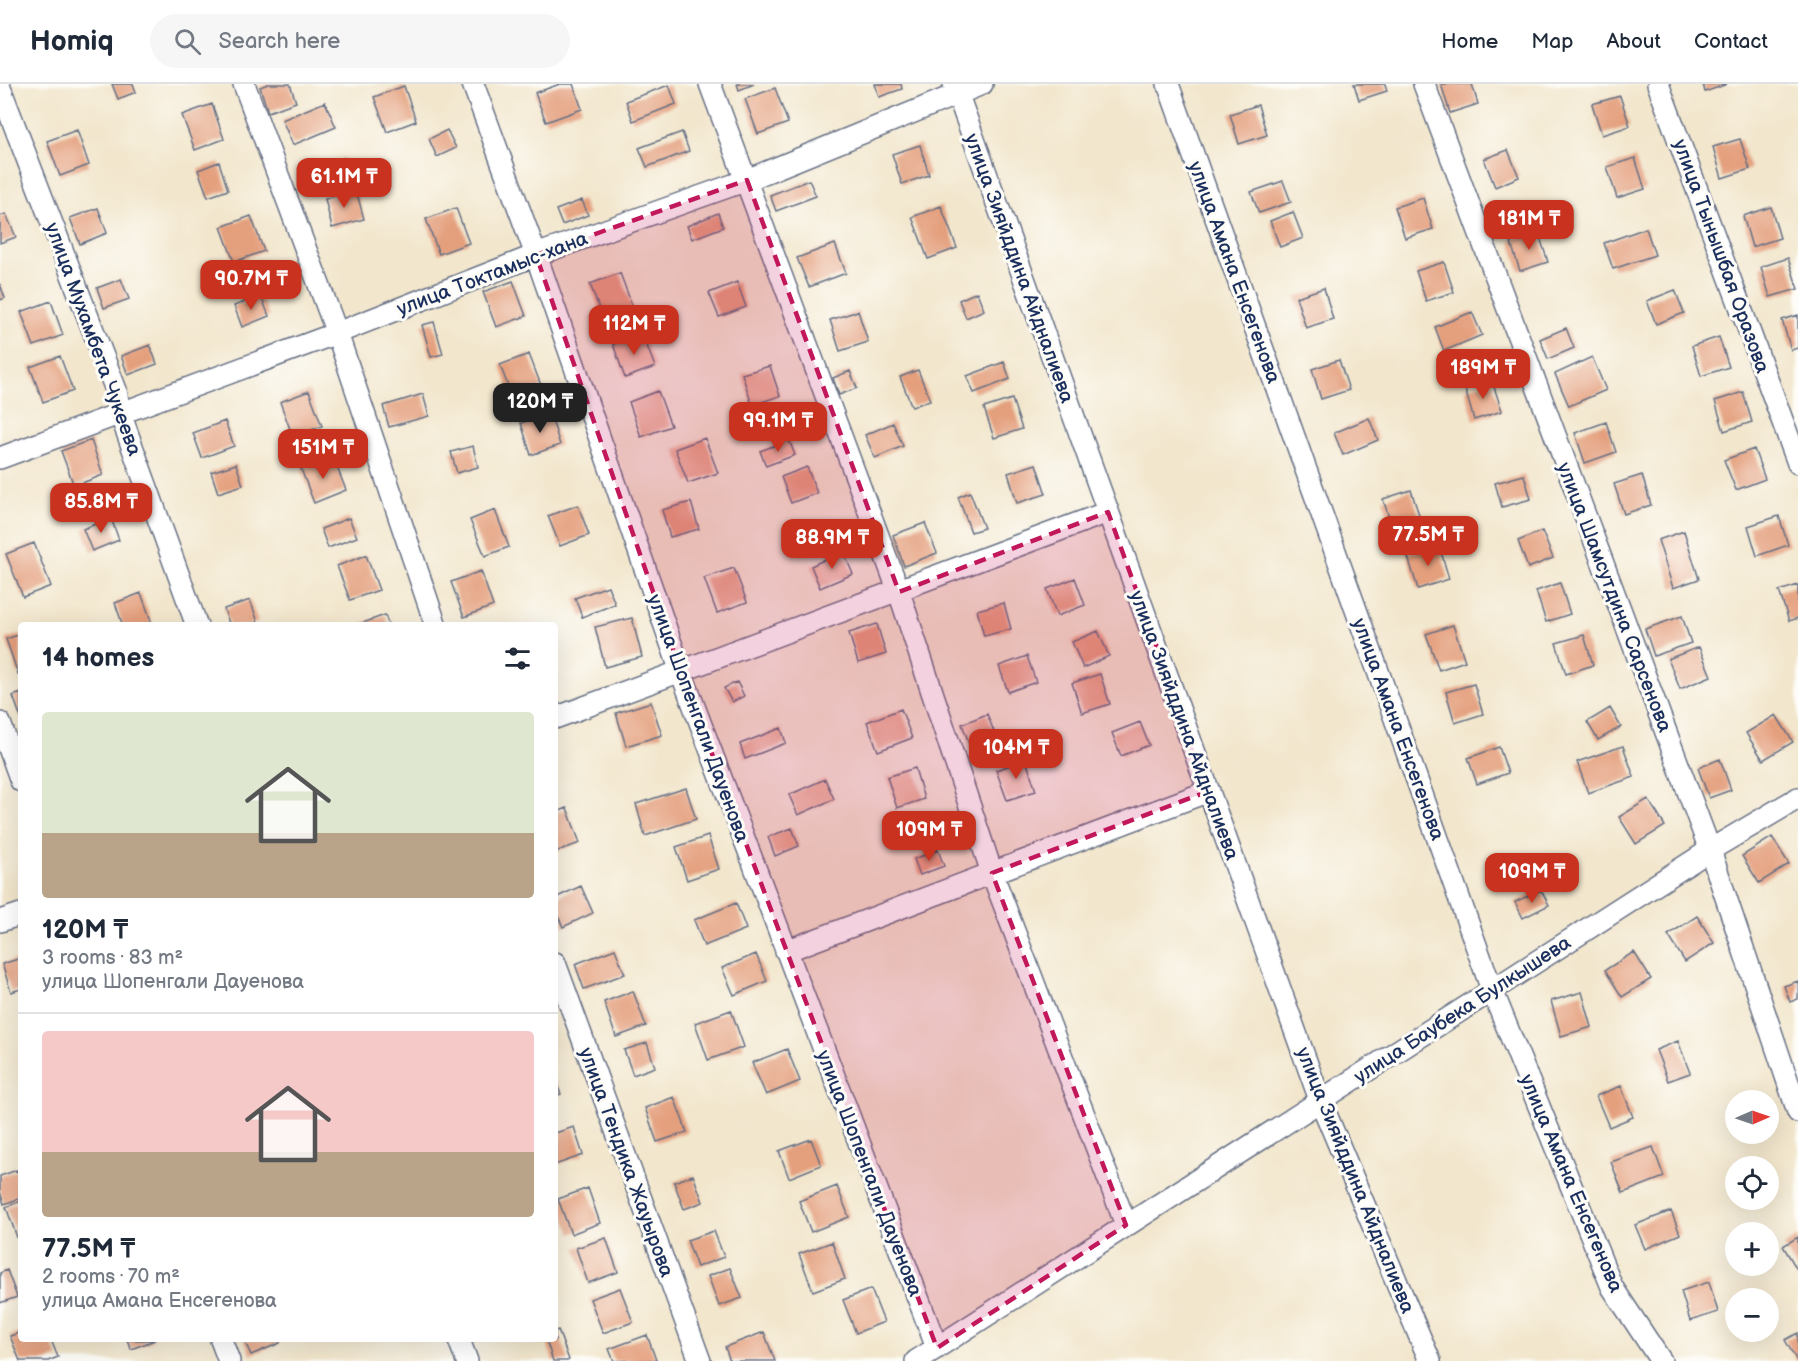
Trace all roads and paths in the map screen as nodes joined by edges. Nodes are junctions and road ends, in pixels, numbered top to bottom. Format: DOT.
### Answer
graph roads {
  1 [pos="244,84"];
  2 [pos="473,84"];
  3 [pos="710,84"];
  4 [pos="982,84"];
  5 [pos="1168,84"];
  6 [pos="1424,84"];
  7 [pos="1658,84"];
  8 [pos="0,88"];
  9 [pos="955,89"];
  10 [pos="747,180"];
  11 [pos="536,255"];
  12 [pos="337,333"];
  13 [pos="120,413"];
  14 [pos="0,458"];
  15 [pos="1798,463"];
  16 [pos="1108,512"];
  17 [pos="898,592"];
  18 [pos="196,622"];
  19 [pos="434,622"];
  20 [pos="681,672"];
  21 [pos="558,717"];
  22 [pos="0,723"];
  23 [pos="18,773"];
  24 [pos="1209,791"];
  25 [pos="1798,798"];
  26 [pos="1710,850"];
  27 [pos="992,873"];
  28 [pos="18,915"];
  29 [pos="0,921"];
  30 [pos="786,951"];
  31 [pos="558,971"];
  32 [pos="1492,990"];
  33 [pos="1320,1100"];
  34 [pos="1798,1112"];
  35 [pos="1126,1225"];
  36 [pos="222,1342"];
  37 [pos="460,1342"];
  38 [pos="937,1347"];
  39 [pos="229,1361"];
  40 [pos="467,1361"];
  41 [pos="700,1361"];
  42 [pos="916,1361"];
  43 [pos="1430,1361"];
  44 [pos="1660,1361"];
  1 -- 12 [label="street"];
  2 -- 11 [label="street, улица Шопенгали Дауенова"];
  3 -- 10 [label="street"];
  4 -- 9 [label="street, улица Токтамыс-хана"];
  5 -- 32 [label="street, улица Амана Енсегенова"];
  6 -- 26 [label="street, улица Шамсутдина Сарсенова"];
  7 -- 15 [label="street, улица Тынышбая Оразова"];
  8 -- 13 [label="street, улица Мухамбета Чукеева"];
  9 -- 10 [label="street, улица Токтамыс-хана"];
  9 -- 16 [label="street, улица Зияйддина Айдналиева"];
  10 -- 11 [label="street, улица Токтамыс-хана"];
  10 -- 17 [label="street"];
  11 -- 12 [label="street, улица Токтамыс-хана"];
  11 -- 20 [label="street, улица Шопенгали Дауенова"];
  12 -- 13 [label="street, улица Токтамыс-хана"];
  12 -- 19 [label="street"];
  13 -- 14 [label="street, улица Токтамыс-хана"];
  13 -- 18 [label="street, улица Мухамбета Чукеева"];
  16 -- 17 [label="street"];
  16 -- 24 [label="street, улица Зияйддина Айдналиева"];
  17 -- 20 [label="street"];
  17 -- 27 [label="street"];
  20 -- 21 [label="street"];
  20 -- 30 [label="street, улица Шопенгали Дауенова"];
  22 -- 23 [label="street"];
  24 -- 27 [label="street"];
  24 -- 33 [label="street, улица Зияйддина Айдналиева"];
  25 -- 26 [label="street, улица Баубека Булкышева"];
  26 -- 32 [label="street, улица Баубека Булкышева"];
  26 -- 34 [label="street, улица Шамсутдина Сарсенова"];
  27 -- 30 [label="street"];
  27 -- 35 [label="street"];
  28 -- 29 [label="street"];
  30 -- 38 [label="street, улица Шопенгали Дауенова"];
  31 -- 41 [label="street, улица Тендика Жауырова"];
  32 -- 33 [label="street, улица Баубека Булкышева"];
  32 -- 44 [label="street, улица Амана Енсегенова"];
  33 -- 35 [label="street, улица Баубека Булкышева"];
  33 -- 43 [label="street, улица Зияйддина Айдналиева"];
  35 -- 38 [label="street, улица Баубека Булкышева"];
  36 -- 39 [label="street"];
  37 -- 40 [label="street"];
  38 -- 42 [label="street, улица Баубека Булкышева"];
}
